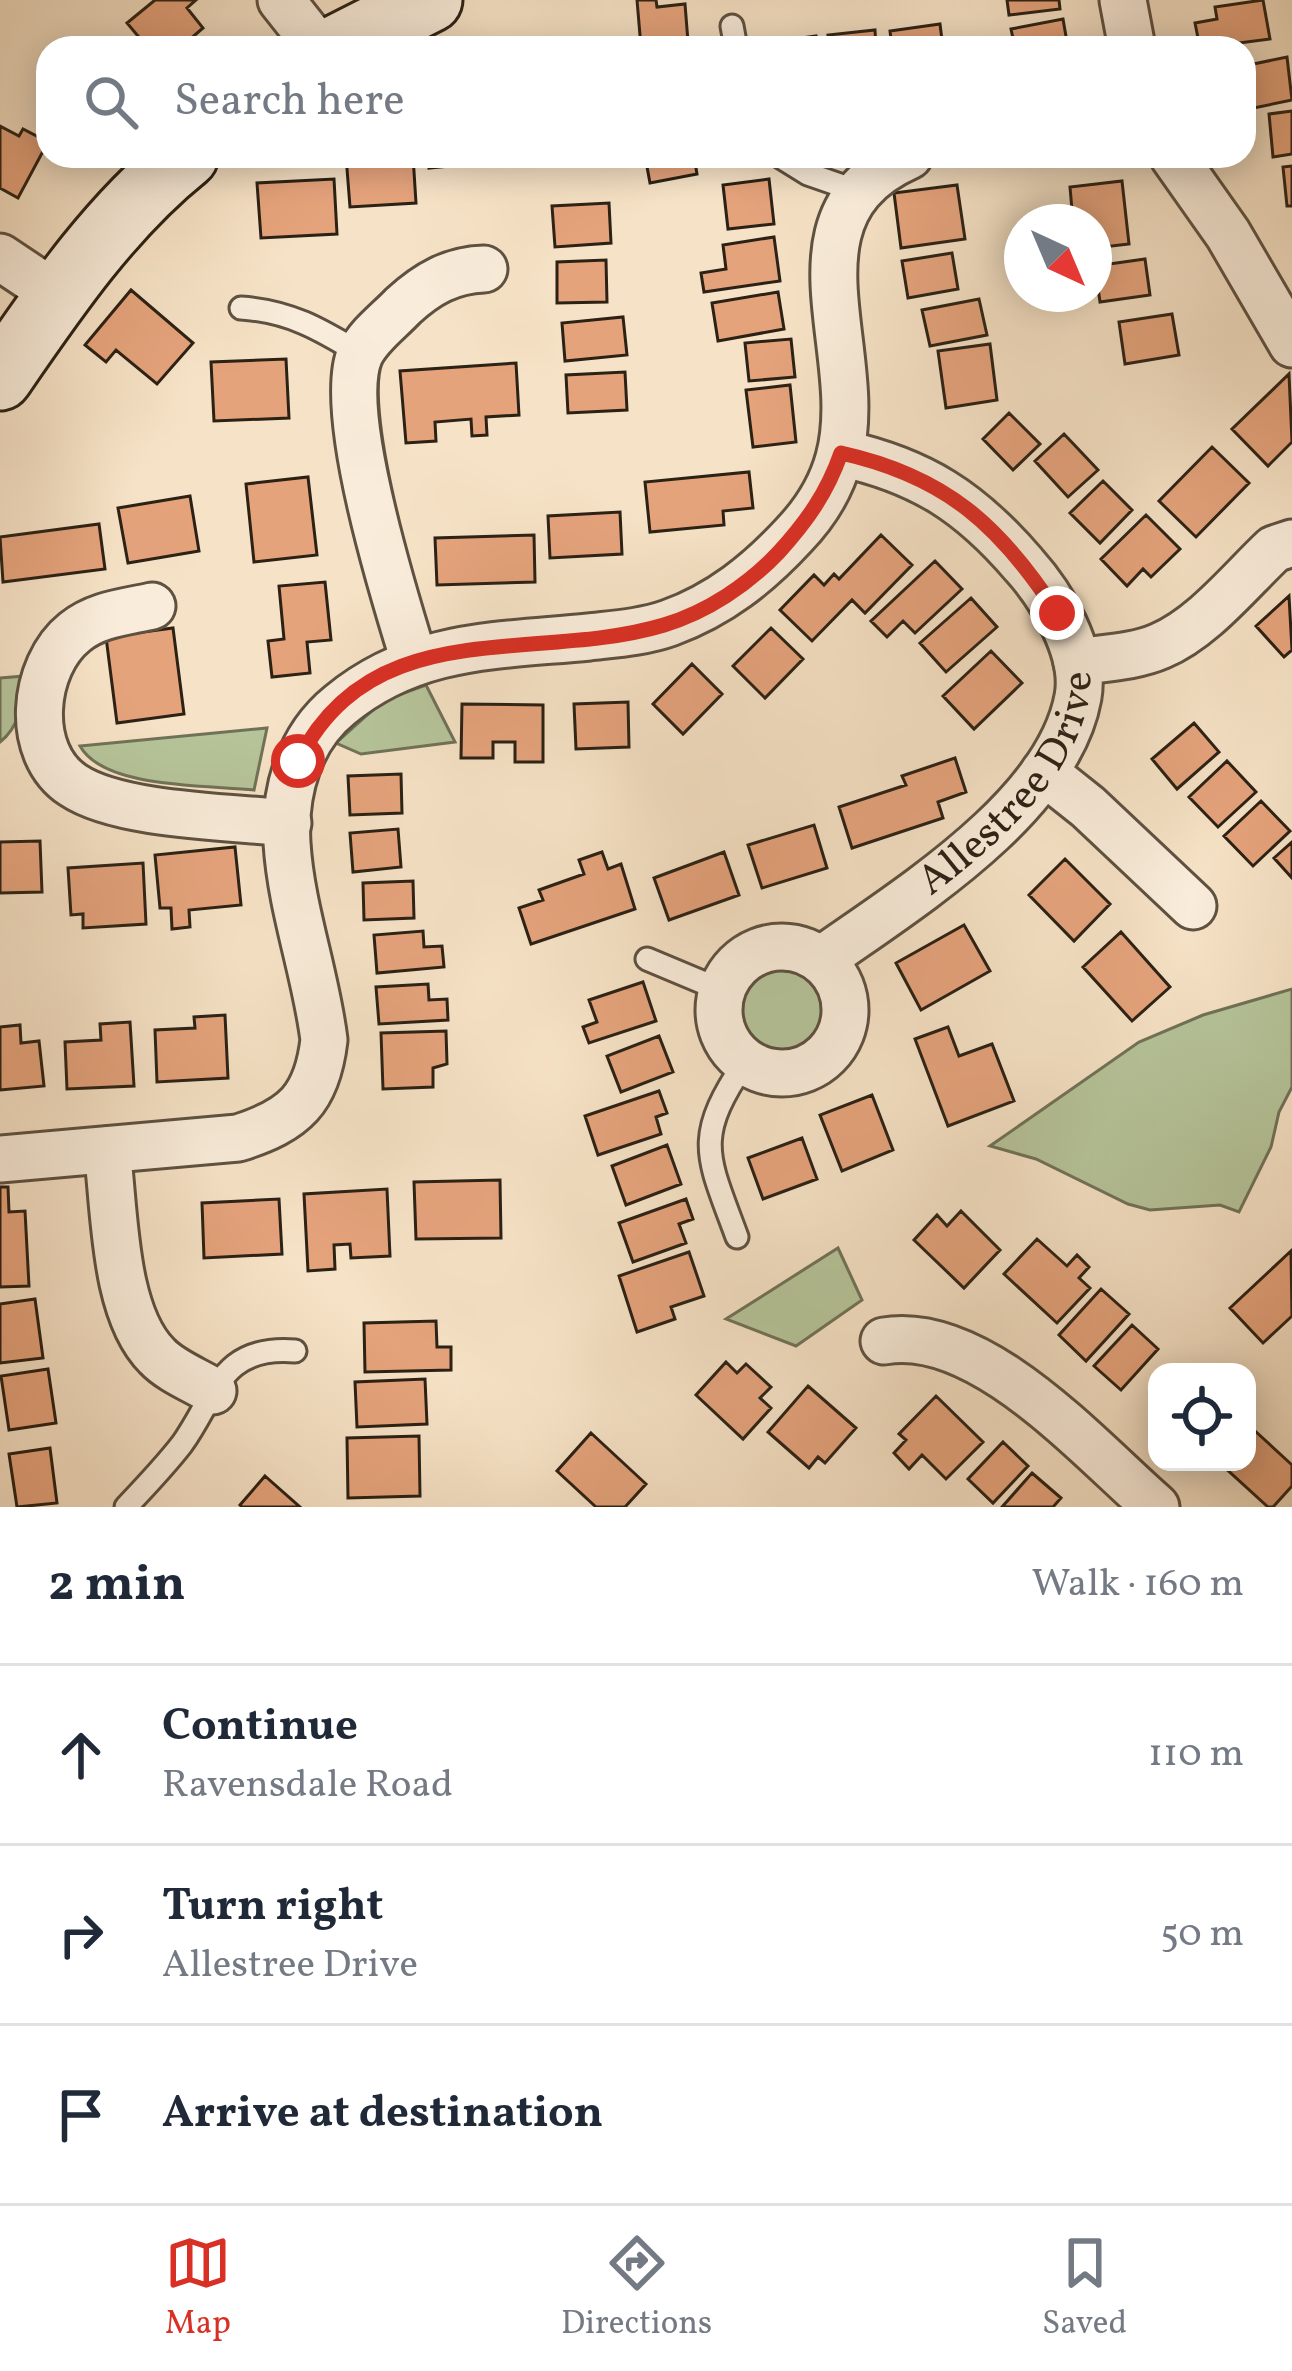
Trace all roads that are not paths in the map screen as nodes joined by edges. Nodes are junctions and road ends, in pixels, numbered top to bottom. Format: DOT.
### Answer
graph roads {
  1 [pos="281,0"];
  2 [pos="430,0"];
  3 [pos="1123,0"];
  4 [pos="310,36"];
  5 [pos="359,36"];
  6 [pos="1130,36"];
  7 [pos="173,168"];
  8 [pos="798,168"];
  9 [pos="883,168"];
  10 [pos="1181,168"];
  11 [pos="857,190"];
  12 [pos="0,257"];
  13 [pos="484,268"];
  14 [pos="57,296"];
  15 [pos="241,308"];
  16 [pos="1292,344"];
  17 [pos="361,354"];
  18 [pos="0,378"];
  19 [pos="841,453"];
  20 [pos="1292,543"];
  21 [pos="152,606"];
  22 [pos="414,660"];
  23 [pos="1077,662"];
  24 [pos="1044,772"];
  25 [pos="288,823"];
  26 [pos="1193,905"];
  27 [pos="647,959"];
  28 [pos="821,960"];
  29 [pos="721,990"];
  30 [pos="745,1062"];
  31 [pos="107,1150"];
  32 [pos="0,1159"];
  33 [pos="737,1237"];
  34 [pos="884,1341"];
  35 [pos="295,1352"];
  36 [pos="213,1390"];
  37 [pos="126,1507"];
  38 [pos="1156,1507"];
  1 -- 4 [label="street"];
  2 -- 5 [label="street"];
  3 -- 6 [label="street"];
  7 -- 14 [label="street"];
  8 -- 11 [label="lane"];
  9 -- 11 [label="street"];
  10 -- 16 [label="street"];
  11 -- 19 [label="street"];
  12 -- 14 [label="street"];
  13 -- 17 [label="street"];
  14 -- 18 [label="street"];
  15 -- 17 [label="lane"];
  17 -- 22 [label="street"];
  19 -- 22 [label="street"];
  19 -- 23 [label="street, Allestree Drive"];
  20 -- 23 [label="street"];
  21 -- 25 [label="street"];
  22 -- 25 [label="street"];
  23 -- 24 [label="street, Allestree Drive"];
  24 -- 26 [label="street"];
  24 -- 28 [label="street, Allestree Drive"];
  25 -- 31 [label="street"];
  27 -- 29 [label="lane"];
  28 -- 29 [label="street"];
  28 -- 30 [label="street"];
  29 -- 30 [label="street"];
  30 -- 33 [label="lane"];
  31 -- 32 [label="street"];
  31 -- 36 [label="street"];
  34 -- 38 [label="street"];
  35 -- 36 [label="lane"];
  36 -- 37 [label="lane"];
}
